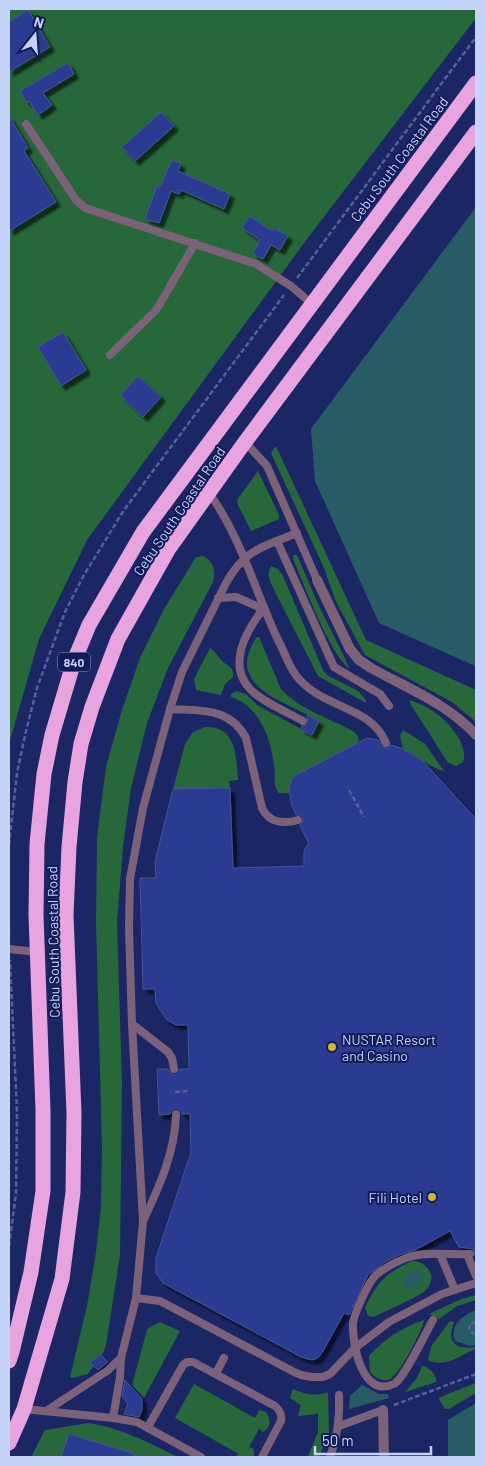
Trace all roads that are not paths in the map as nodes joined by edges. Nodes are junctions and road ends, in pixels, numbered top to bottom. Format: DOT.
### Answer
graph roads {
  1 [pos="476,83"];
  2 [pos="26,124"];
  3 [pos="476,132"];
  4 [pos="195,243"];
  5 [pos="312,304"];
  6 [pos="110,356"];
  7 [pos="245,442"];
  8 [pos="209,493"];
  9 [pos="296,533"];
  10 [pos="277,541"];
  11 [pos="243,558"];
  12 [pos="317,580"];
  13 [pos="218,598"];
  14 [pos="263,609"];
  15 [pos="389,706"];
  16 [pos="170,709"];
  17 [pos="303,721"];
  18 [pos="476,735"];
  19 [pos="386,743"];
  20 [pos="298,820"];
  21 [pos="9,949"];
  22 [pos="37,952"];
  23 [pos="132,1024"];
  24 [pos="174,1069"];
  25 [pos="176,1114"];
  26 [pos="143,1221"];
  27 [pos="440,1254"];
  28 [pos="476,1276"];
  29 [pos="476,1283"];
  30 [pos="455,1290"];
  31 [pos="136,1298"];
  32 [pos="433,1320"];
  33 [pos="355,1348"];
  34 [pos="121,1358"];
  35 [pos="224,1358"];
  36 [pos="9,1361"];
  37 [pos="216,1373"];
  38 [pos="339,1395"];
  39 [pos="24,1409"];
  40 [pos="383,1410"];
  41 [pos="46,1411"];
  42 [pos="113,1418"];
  43 [pos="339,1426"];
  44 [pos="148,1427"];
  45 [pos="9,1443"];
  46 [pos="201,1457"];
  47 [pos="262,1457"];
  48 [pos="330,1457"];
  49 [pos="384,1457"];
  1 -- 5 [label="highway, Cebu South Coastal Road / 840"];
  2 -- 4 [label="lane"];
  3 -- 7 [label="highway, Cebu South Coastal Road / 840"];
  4 -- 5 [label="lane"];
  4 -- 6 [label="lane"];
  5 -- 22 [label="highway, Cebu South Coastal Road / 840"];
  7 -- 8 [label="highway, Cebu South Coastal Road / 840"];
  7 -- 9 [label="lane"];
  8 -- 11 [label="lane"];
  8 -- 39 [label="highway, Cebu South Coastal Road / 840"];
  9 -- 10 [label="lane"];
  9 -- 12 [label="lane"];
  10 -- 11 [label="lane"];
  10 -- 15 [label="lane"];
  11 -- 13 [label="lane"];
  11 -- 14 [label="lane"];
  12 -- 18 [label="street"];
  13 -- 14 [label="lane"];
  13 -- 16 [label="lane"];
  14 -- 17 [label="lane"];
  14 -- 19 [label="lane"];
  16 -- 20 [label="lane"];
  16 -- 23 [label="lane"];
  21 -- 22 [label="lane"];
  22 -- 36 [label="highway, Cebu South Coastal Road / 840"];
  23 -- 24 [label="lane"];
  23 -- 26 [label="lane"];
  25 -- 26 [label="lane"];
  26 -- 31 [label="lane"];
  27 -- 28 [label="lane"];
  27 -- 30 [label="lane"];
  27 -- 33 [label="lane"];
  29 -- 30 [label="lane"];
  30 -- 33 [label="lane"];
  31 -- 33 [label="lane"];
  31 -- 34 [label="lane"];
  32 -- 33 [label="lane"];
  34 -- 41 [label="lane"];
  34 -- 42 [label="lane"];
  35 -- 37 [label="lane"];
  37 -- 44 [label="lane"];
  37 -- 47 [label="lane"];
  38 -- 43 [label="lane"];
  39 -- 41 [label="lane"];
  39 -- 45 [label="highway, Cebu South Coastal Road / 840"];
  40 -- 43 [label="lane"];
  40 -- 49 [label="street"];
  41 -- 42 [label="lane"];
  42 -- 44 [label="lane"];
  43 -- 48 [label="lane"];
  44 -- 46 [label="lane"];
}
